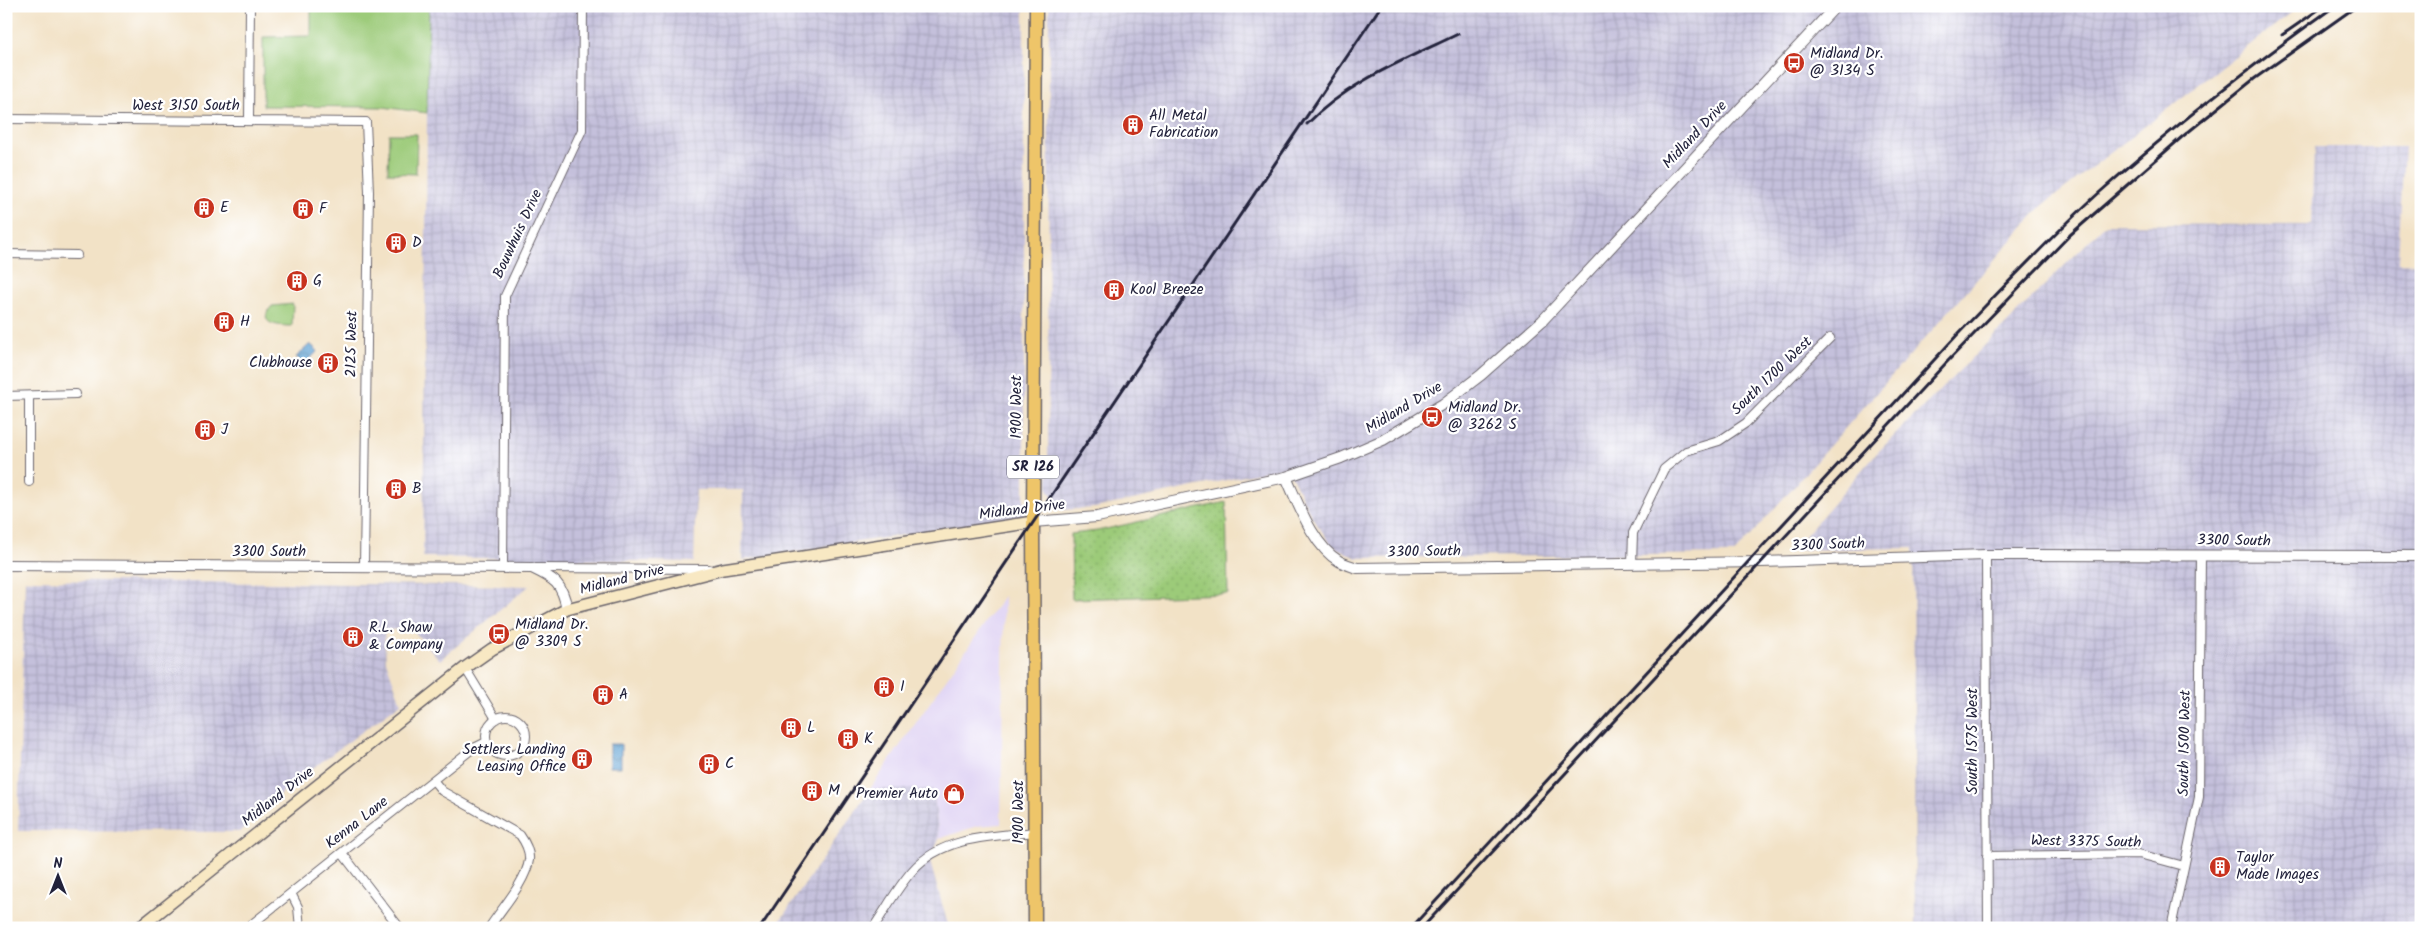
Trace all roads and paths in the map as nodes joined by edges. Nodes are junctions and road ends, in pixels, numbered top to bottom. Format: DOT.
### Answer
graph roads {
  1 [pos="250,6"];
  2 [pos="583,6"];
  3 [pos="1036,6"];
  4 [pos="1836,6"];
  5 [pos="6,119"];
  6 [pos="249,120"];
  7 [pos="366,122"];
  8 [pos="6,254"];
  9 [pos="77,255"];
  10 [pos="1830,338"];
  11 [pos="76,394"];
  12 [pos="6,396"];
  13 [pos="29,396"];
  14 [pos="1286,477"];
  15 [pos="29,482"];
  16 [pos="1033,522"];
  17 [pos="1986,555"];
  18 [pos="2201,555"];
  19 [pos="2421,556"];
  20 [pos="1632,564"];
  21 [pos="6,565"];
  22 [pos="364,567"];
  23 [pos="503,568"];
  24 [pos="532,568"];
  25 [pos="723,569"];
  26 [pos="568,609"];
  27 [pos="465,668"];
  28 [pos="496,719"];
  29 [pos="486,742"];
  30 [pos="433,780"];
  31 [pos="1036,832"];
  32 [pos="342,853"];
  33 [pos="1987,856"];
  34 [pos="2184,866"];
  35 [pos="291,893"];
  36 [pos="139,928"];
  37 [pos="247,928"];
  38 [pos="300,928"];
  39 [pos="400,928"];
  40 [pos="489,928"];
  41 [pos="873,928"];
  42 [pos="1035,928"];
  43 [pos="1988,928"];
  44 [pos="2171,928"];
  1 -- 6 [label="street"];
  2 -- 23 [label="street, Bouwhuis Drive"];
  3 -- 16 [label="main road, 1900 West / SR 126"];
  4 -- 14 [label="street, Midland Drive"];
  5 -- 6 [label="street, West 3150 South"];
  6 -- 7 [label="street, West 3150 South"];
  7 -- 22 [label="street, 2125 West"];
  8 -- 9 [label="street"];
  10 -- 20 [label="street, South 1700 West"];
  11 -- 13 [label="street"];
  12 -- 13 [label="street"];
  13 -- 15 [label="street"];
  14 -- 16 [label="street, Midland Drive"];
  14 -- 20 [label="street, 3300 South"];
  16 -- 25 [label="main road, Midland Drive"];
  16 -- 31 [label="main road, 1900 West / SR 126"];
  17 -- 18 [label="street, 3300 South"];
  17 -- 20 [label="street, 3300 South"];
  17 -- 33 [label="street, South 1575 West"];
  18 -- 19 [label="street, 3300 South"];
  18 -- 34 [label="street, South 1500 West"];
  21 -- 22 [label="street, 3300 South"];
  22 -- 23 [label="street, 3300 South"];
  23 -- 24 [label="street, 3300 South"];
  24 -- 25 [label="street, 3300 South"];
  24 -- 26 [label="street, 3300 South"];
  25 -- 26 [label="main road, Midland Drive"];
  26 -- 27 [label="main road, Midland Drive"];
  27 -- 28 [label="street"];
  27 -- 36 [label="main road, Midland Drive"];
  28 -- 29 [label="street"];
  28 -- 29 [label="street"];
  29 -- 30 [label="street, Kenna Lane"];
  30 -- 32 [label="street, Kenna Lane"];
  30 -- 40 [label="street"];
  31 -- 41 [label="street"];
  31 -- 42 [label="main road, 1900 West / SR 126"];
  32 -- 35 [label="street, Kenna Lane"];
  32 -- 39 [label="street"];
  33 -- 34 [label="street, West 3375 South"];
  33 -- 43 [label="street, South 1575 West"];
  34 -- 44 [label="street, South 1500 West"];
  35 -- 37 [label="street, Kenna Lane"];
  35 -- 38 [label="street"];
}
